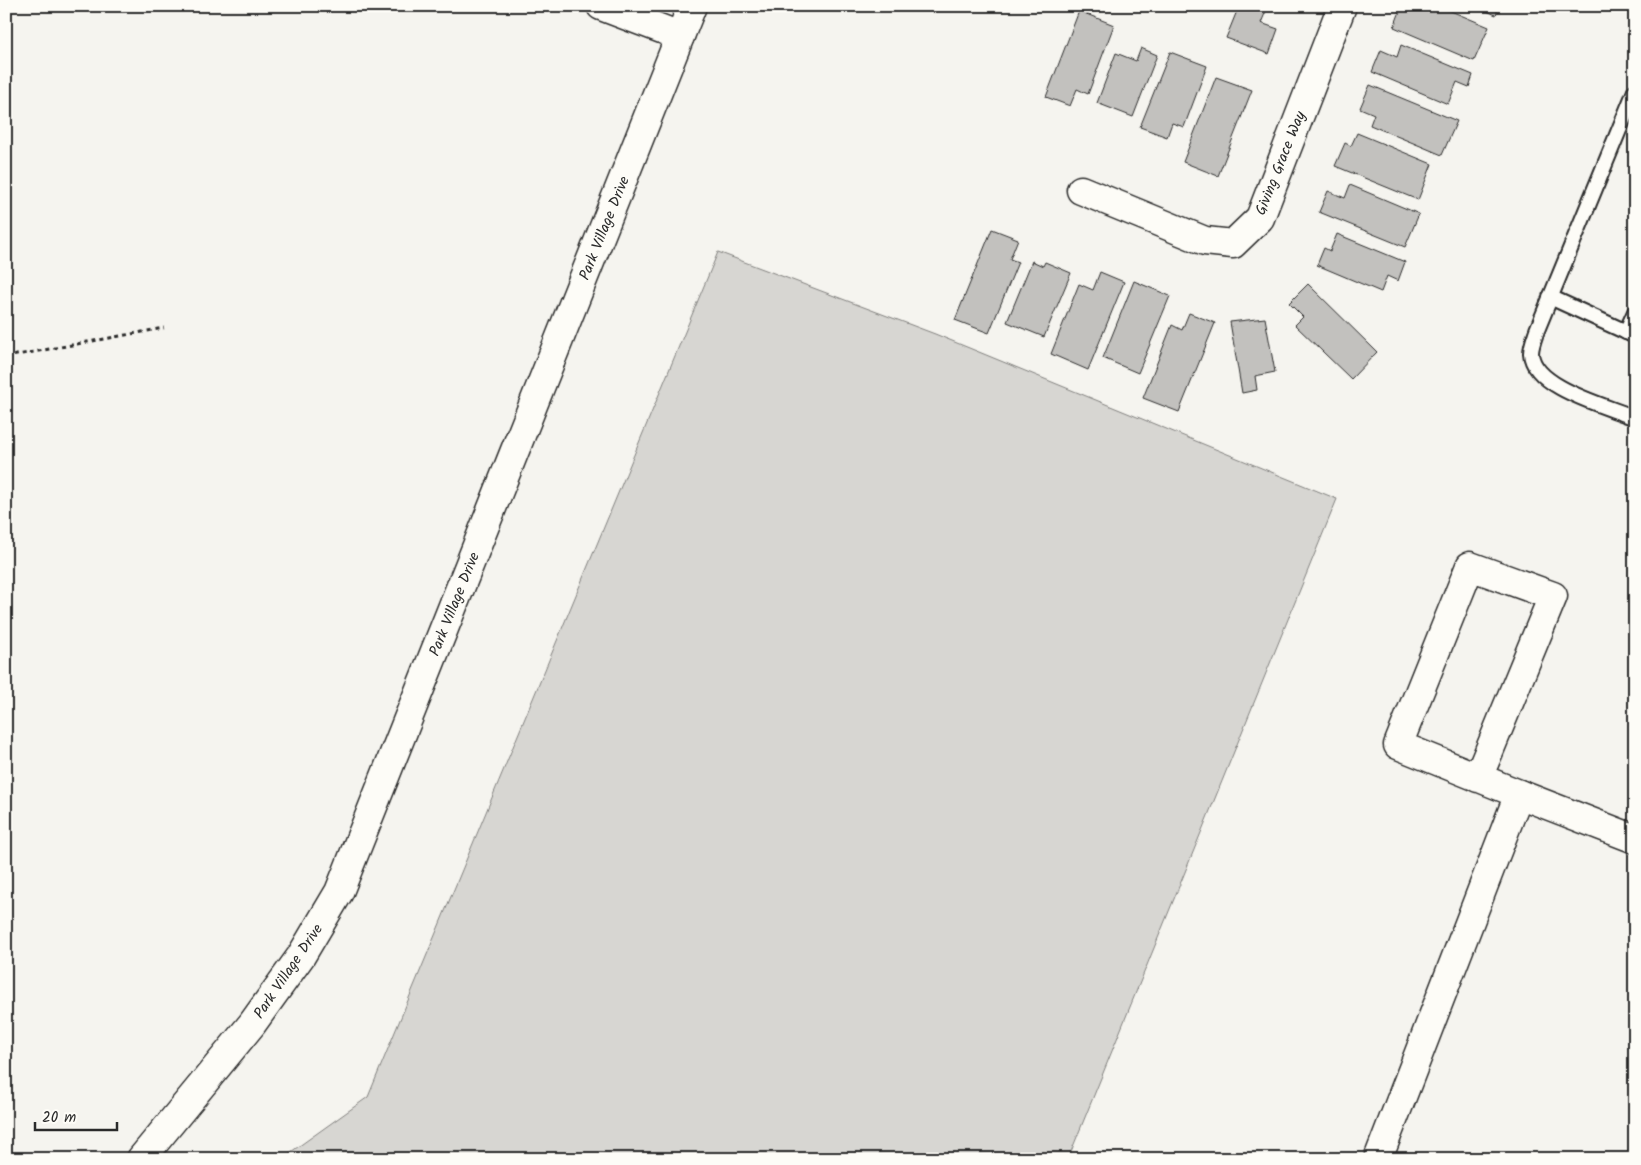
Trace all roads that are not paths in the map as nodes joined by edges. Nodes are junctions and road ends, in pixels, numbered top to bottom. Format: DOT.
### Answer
graph roads {
  1 [pos="600,6"];
  2 [pos="692,6"];
  3 [pos="1342,6"];
  4 [pos="680,36"];
  5 [pos="1635,91"];
  6 [pos="1081,190"];
  7 [pos="1550,297"];
  8 [pos="1635,312"];
  9 [pos="1631,334"];
  10 [pos="1635,418"];
  11 [pos="1478,778"];
  12 [pos="1519,794"];
  13 [pos="1635,839"];
  14 [pos="141,1159"];
  15 [pos="1378,1159"];
  1 -- 4 [label="street"];
  2 -- 4 [label="street, Park Village Drive"];
  3 -- 6 [label="street, Giving Grace Way"];
  4 -- 14 [label="street, Park Village Drive"];
  5 -- 7 [label="lane"];
  7 -- 9 [label="lane"];
  7 -- 10 [label="lane"];
  8 -- 9 [label="lane"];
  11 -- 11 [label="street"];
  11 -- 12 [label="street"];
  12 -- 13 [label="street"];
  12 -- 15 [label="street"];
}
